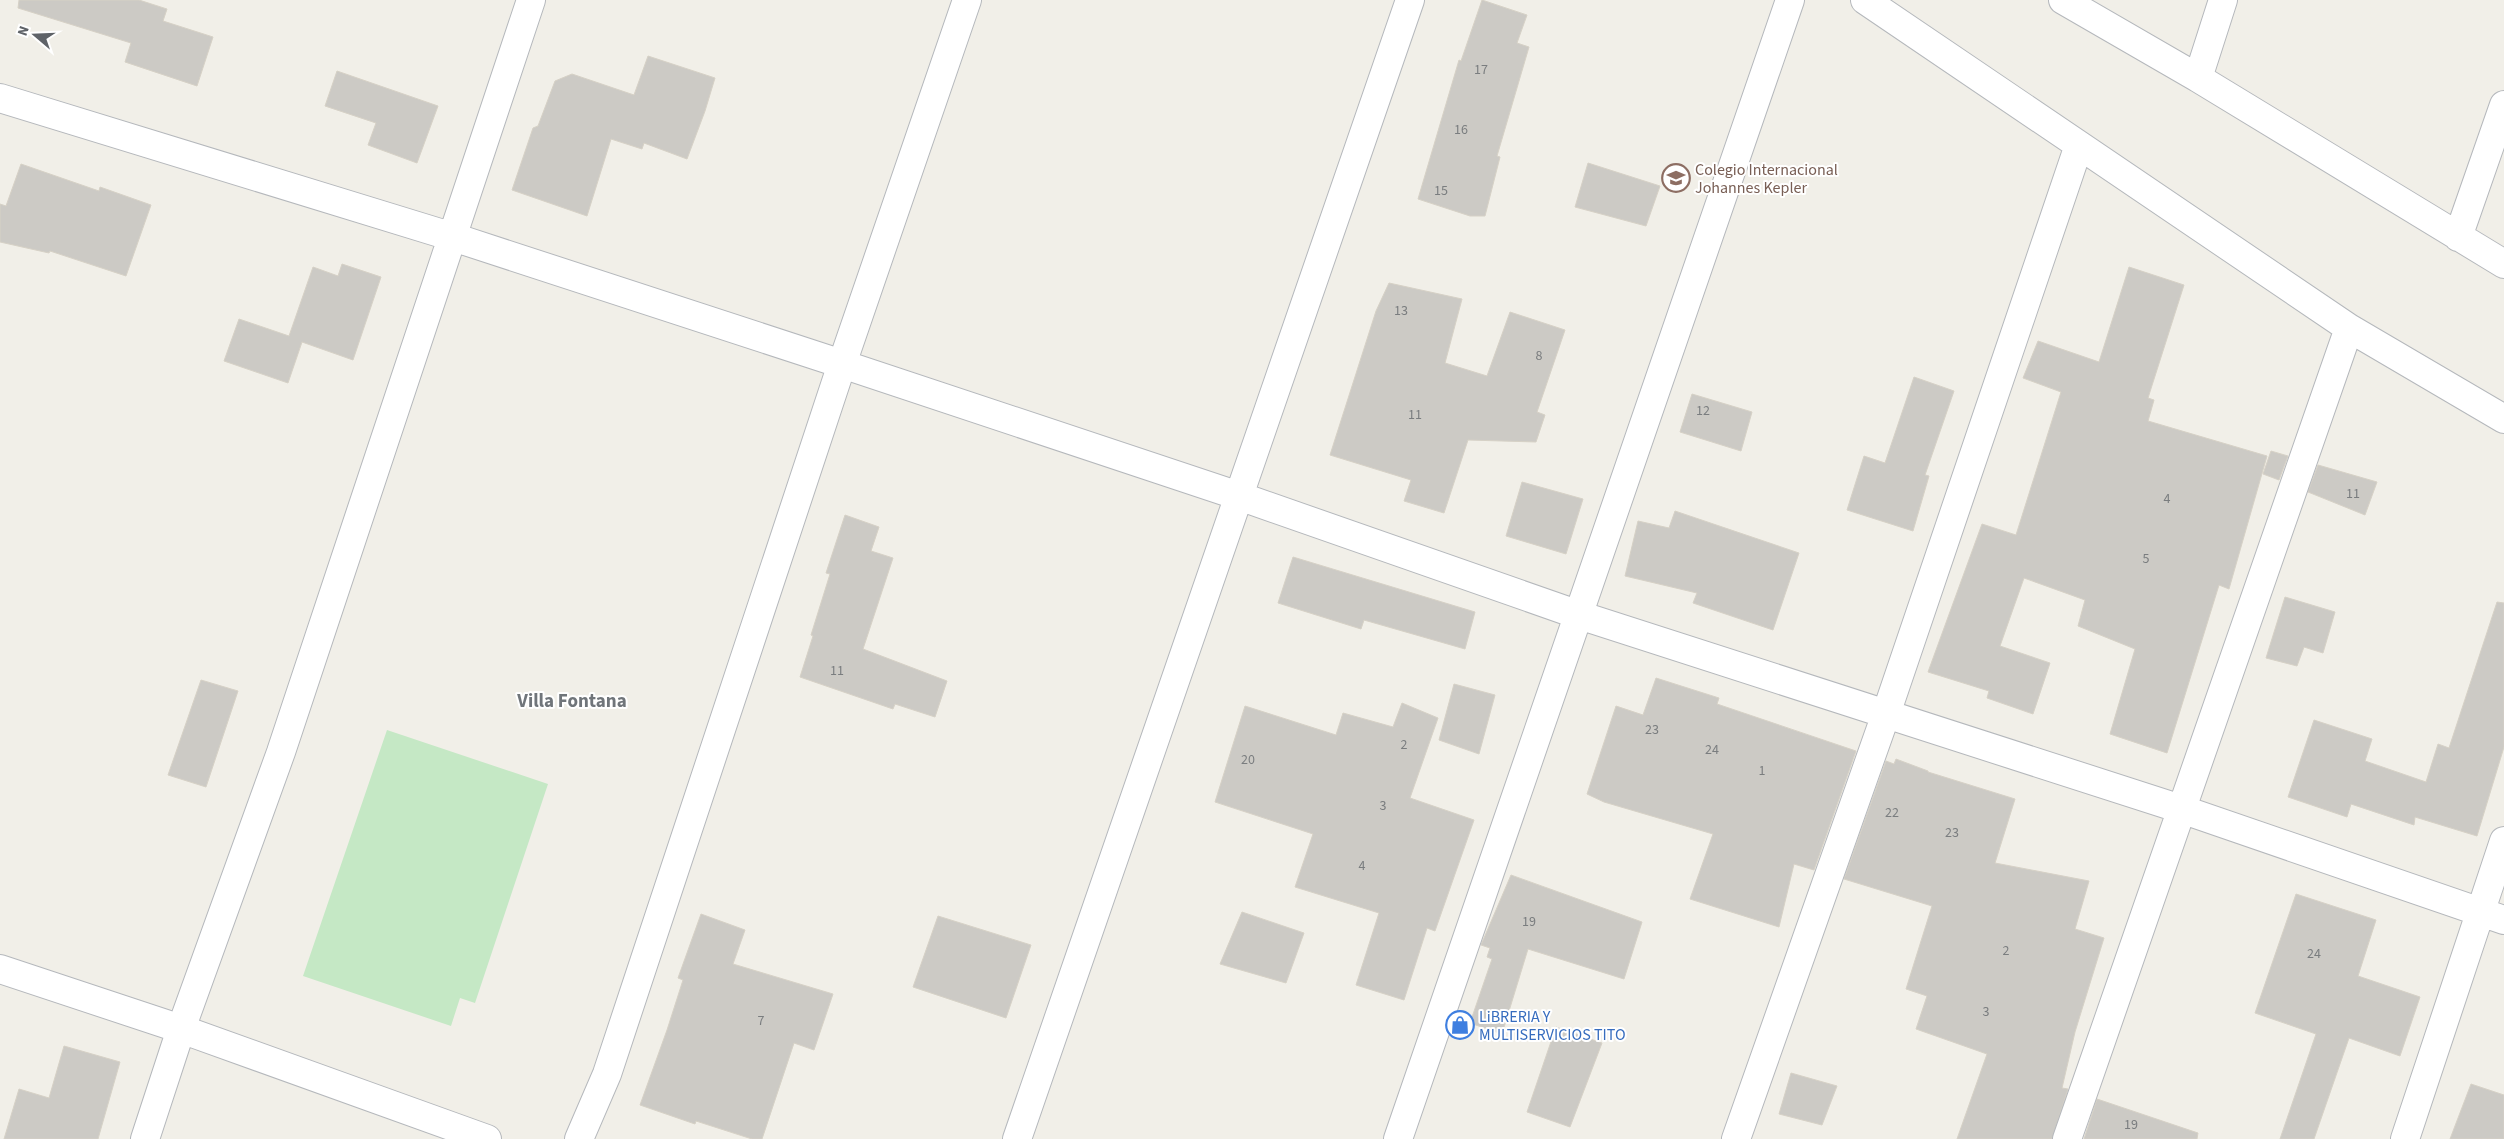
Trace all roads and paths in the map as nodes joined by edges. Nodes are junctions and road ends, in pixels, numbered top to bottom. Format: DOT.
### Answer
graph roads {
  1 [pos="531,0"];
  2 [pos="967,0"];
  3 [pos="1410,0"];
  4 [pos="1790,0"];
  5 [pos="1865,0"];
  6 [pos="2063,0"];
  7 [pos="2223,0"];
  8 [pos="2198,78"];
  9 [pos="0,98"];
  10 [pos="2504,105"];
  11 [pos="2079,145"];
  12 [pos="453,237"];
  13 [pos="2458,237"];
  14 [pos="2504,264"];
  15 [pos="2349,328"];
  16 [pos="842,364"];
  17 [pos="2504,419"];
  18 [pos="1239,496"];
  19 [pos="1579,615"];
  20 [pos="1886,714"];
  21 [pos="2181,809"];
  22 [pos="2504,841"];
  23 [pos="2492,916"];
  24 [pos="0,969"];
  25 [pos="181,1029"];
  26 [pos="145,1139"];
  27 [pos="487,1139"];
  28 [pos="579,1139"];
  29 [pos="1017,1139"];
  30 [pos="1398,1139"];
  31 [pos="1736,1139"];
  32 [pos="2067,1139"];
  33 [pos="2405,1139"];
  1 -- 12 [label="street"];
  2 -- 16 [label="street"];
  3 -- 18 [label="street"];
  4 -- 19 [label="street"];
  5 -- 11 [label="street"];
  6 -- 8 [label="street"];
  7 -- 8 [label="street"];
  8 -- 13 [label="street"];
  9 -- 12 [label="street"];
  10 -- 13 [label="street"];
  11 -- 15 [label="street"];
  11 -- 20 [label="street"];
  12 -- 16 [label="street"];
  12 -- 25 [label="street"];
  13 -- 14 [label="street"];
  15 -- 17 [label="street"];
  15 -- 21 [label="street"];
  16 -- 18 [label="street"];
  16 -- 28 [label="street"];
  18 -- 19 [label="street"];
  18 -- 29 [label="street"];
  19 -- 20 [label="street"];
  19 -- 30 [label="street"];
  20 -- 21 [label="street"];
  20 -- 31 [label="street"];
  21 -- 23 [label="street"];
  21 -- 32 [label="street"];
  22 -- 23 [label="street"];
  23 -- 33 [label="street"];
  24 -- 25 [label="street"];
  25 -- 26 [label="street"];
  25 -- 27 [label="street"];
}
